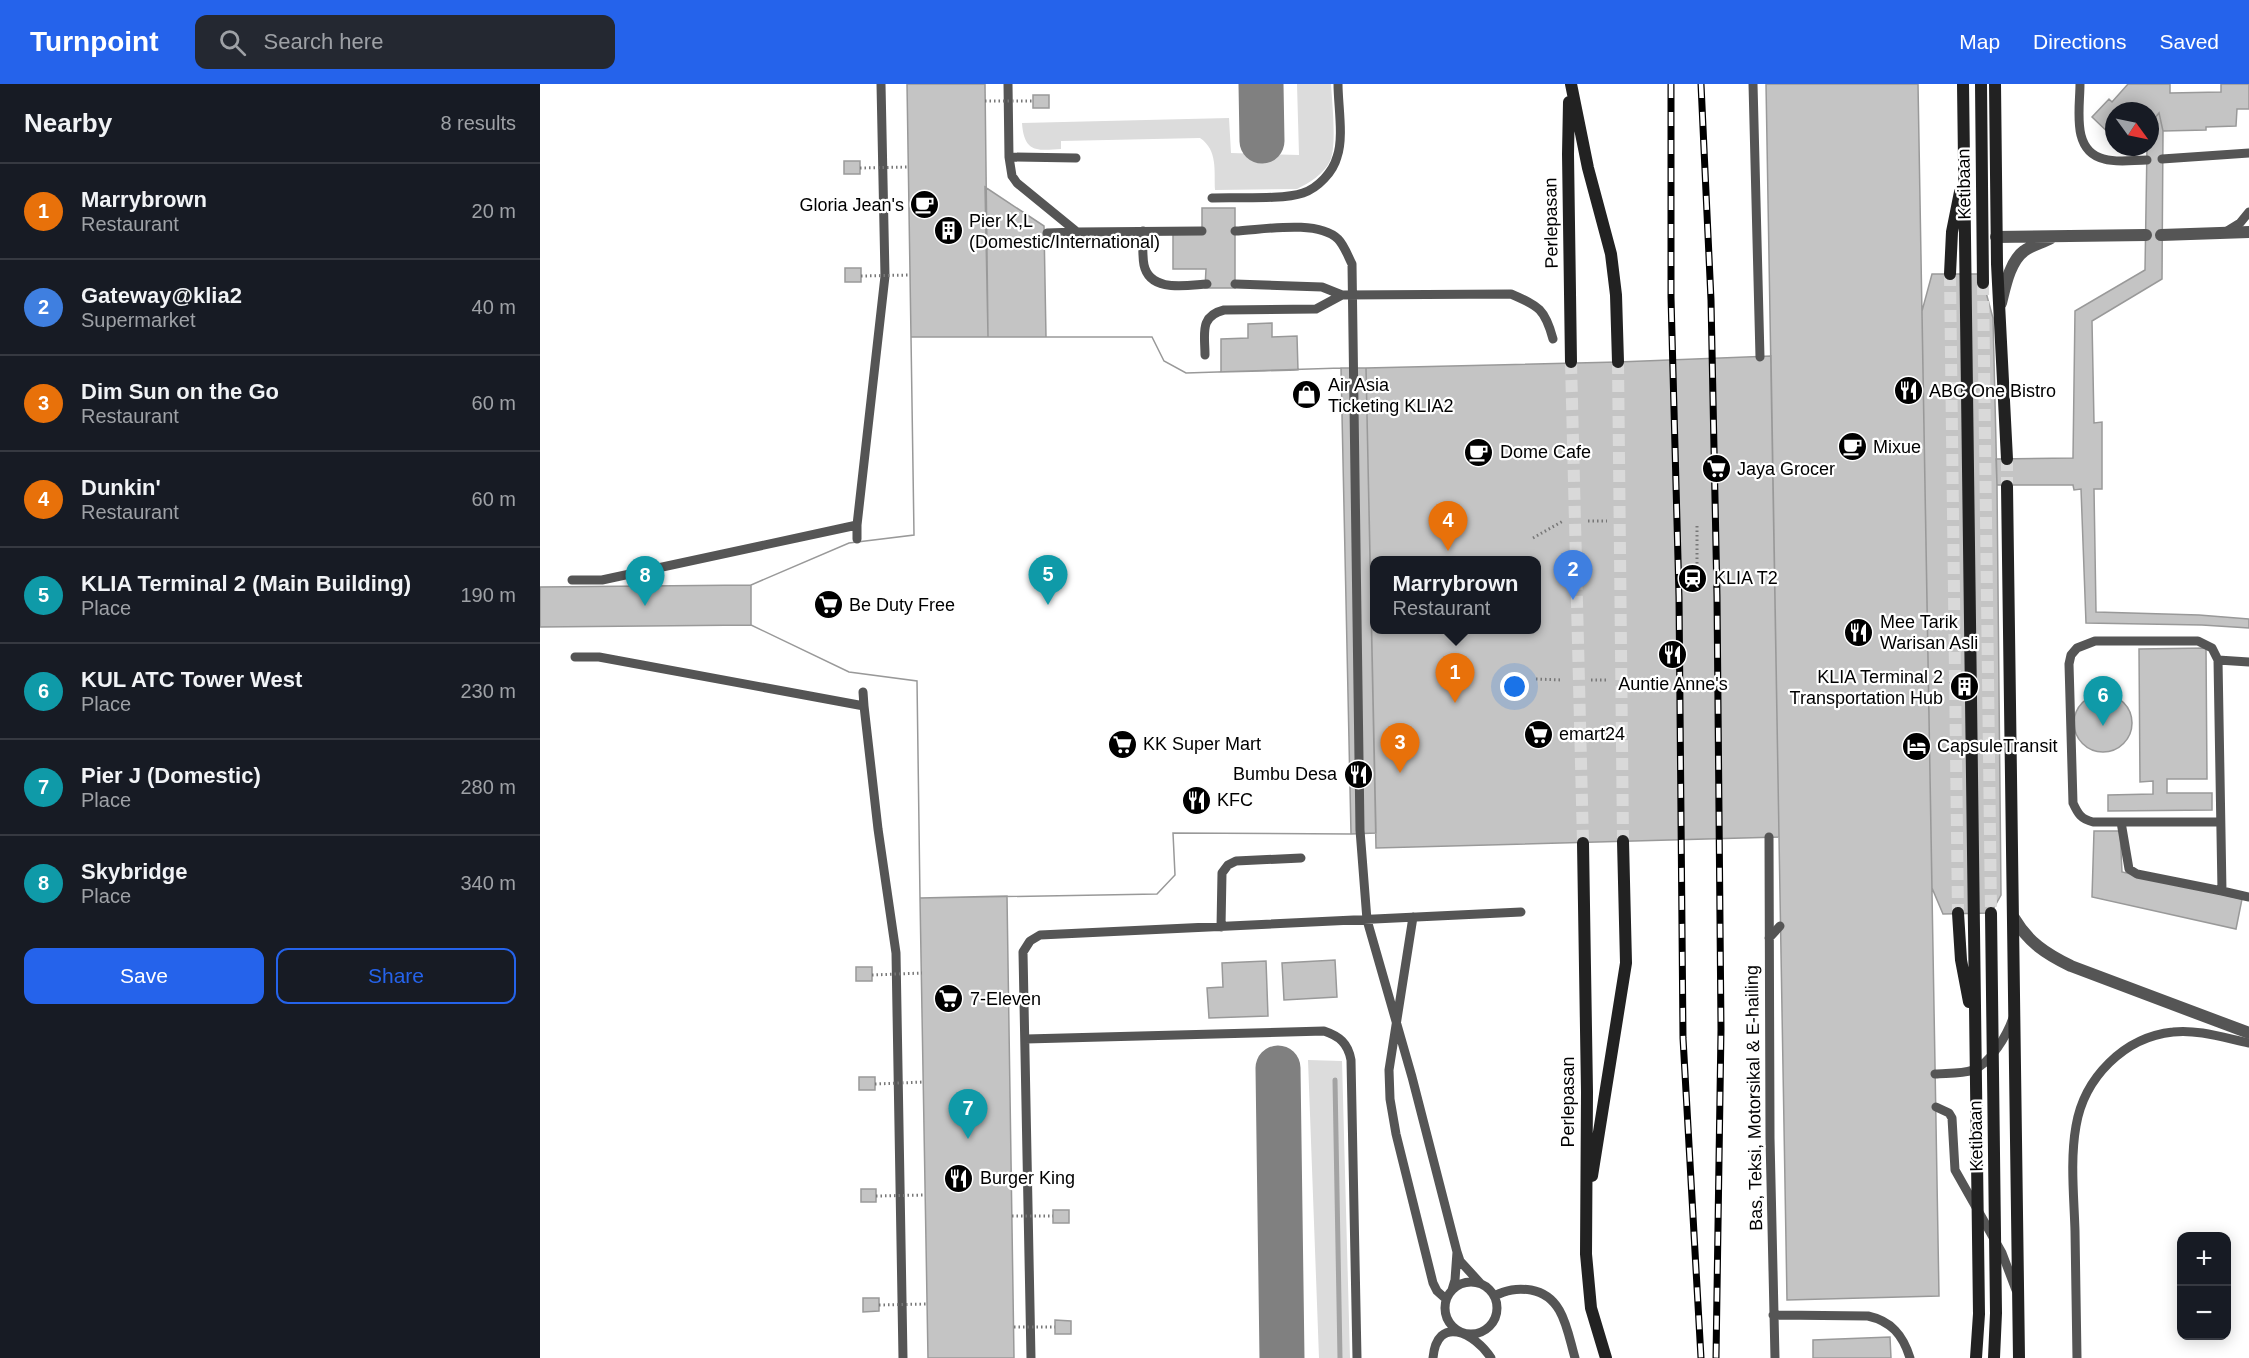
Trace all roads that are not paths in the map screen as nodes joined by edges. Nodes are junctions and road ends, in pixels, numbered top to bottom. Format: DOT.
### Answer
graph roads {
  1 [pos="881,84"];
  2 [pos="1008,84"];
  3 [pos="1338,84"];
  4 [pos="1571,84"];
  5 [pos="1753,84"];
  6 [pos="1963,84"];
  7 [pos="1981,84"];
  8 [pos="1995,84"];
  9 [pos="2080,84"];
  10 [pos="1981,114"];
  11 [pos="2249,153"];
  12 [pos="1009,158"];
  13 [pos="1076,158"];
  14 [pos="2162,159"];
  15 [pos="2147,160"];
  16 [pos="1212,198"];
  17 [pos="2249,212"];
  18 [pos="1143,231"];
  19 [pos="1202,231"];
  20 [pos="1235,231"];
  21 [pos="1077,232"];
  22 [pos="2225,232"];
  23 [pos="2249,232"];
  24 [pos="1047,233"];
  25 [pos="2145,235"];
  26 [pos="2161,235"];
  27 [pos="2055,236"];
  28 [pos="1996,237"];
  29 [pos="1997,264"];
  30 [pos="1950,274"];
  31 [pos="1208,284"];
  32 [pos="1235,284"];
  33 [pos="1984,284"];
  34 [pos="1342,295"];
  35 [pos="1354,295"];
  36 [pos="1999,313"];
  37 [pos="1553,339"];
  38 [pos="1206,355"];
  39 [pos="1760,357"];
  40 [pos="1571,362"];
  41 [pos="1618,362"];
  42 [pos="2007,459"];
  43 [pos="2007,486"];
  44 [pos="857,525"];
  45 [pos="857,539"];
  46 [pos="572,580"];
  47 [pos="575,657"];
  48 [pos="2218,660"];
  49 [pos="2249,662"];
  50 [pos="864,692"];
  51 [pos="864,706"];
  52 [pos="2121,822"];
  53 [pos="2220,822"];
  54 [pos="1769,837"];
  55 [pos="1623,841"];
  56 [pos="1583,843"];
  57 [pos="1301,858"];
  58 [pos="2222,891"];
  59 [pos="2249,897"];
  60 [pos="1521,912"];
  61 [pos="1958,913"];
  62 [pos="1991,913"];
  63 [pos="1413,917"];
  64 [pos="2014,918"];
  65 [pos="1367,920"];
  66 [pos="1780,926"];
  67 [pos="1221,927"];
  68 [pos="1769,938"];
  69 [pos="2015,1008"];
  70 [pos="1397,1029"];
  71 [pos="2249,1033"];
  72 [pos="1026,1039"];
  73 [pos="2249,1043"];
  74 [pos="1935,1074"];
  75 [pos="1935,1107"];
  76 [pos="1994,1133"];
  77 [pos="1586,1225"];
  78 [pos="1457,1252"];
  79 [pos="1482,1284"];
  80 [pos="1449,1295"];
  81 [pos="2018,1295"];
  82 [pos="1494,1296"];
  83 [pos="1773,1315"];
  84 [pos="1464,1333"];
  85 [pos="903,1358"];
  86 [pos="1031,1358"];
  87 [pos="1357,1358"];
  88 [pos="1432,1358"];
  89 [pos="1491,1358"];
  90 [pos="1575,1358"];
  91 [pos="1606,1358"];
  92 [pos="1775,1358"];
  93 [pos="1910,1358"];
  94 [pos="1977,1358"];
  95 [pos="1994,1358"];
  96 [pos="2019,1358"];
  97 [pos="2077,1358"];
  1 -- 44 [label="lane"];
  2 -- 12 [label="lane"];
  3 -- 16 [label="lane"];
  4 -- 40 [label="main road, Perlepasan"];
  4 -- 41 [label="main road"];
  5 -- 39 [label="lane"];
  6 -- 94 [label="main road, bridge"];
  7 -- 10 [label="main road, Ketibaan, bridge"];
  8 -- 28 [label="main road"];
  9 -- 15 [label="lane"];
  10 -- 30 [label="main road, bridge"];
  10 -- 33 [label="main road, Ketibaan, bridge"];
  11 -- 14 [label="lane"];
  12 -- 13 [label="lane"];
  12 -- 21 [label="lane"];
  17 -- 22 [label="lane"];
  18 -- 19 [label="lane"];
  18 -- 21 [label="lane"];
  18 -- 31 [label="lane"];
  20 -- 35 [label="lane"];
  21 -- 24 [label="lane"];
  22 -- 23 [label="street"];
  22 -- 26 [label="street"];
  25 -- 27 [label="street"];
  27 -- 28 [label="street"];
  27 -- 36 [label="street"];
  28 -- 29 [label="main road"];
  29 -- 33 [label="lane"];
  29 -- 36 [label="main road"];
  32 -- 34 [label="lane"];
  34 -- 35 [label="lane"];
  34 -- 38 [label="lane"];
  35 -- 37 [label="lane"];
  35 -- 65 [label="lane"];
  36 -- 42 [label="main road"];
  43 -- 64 [label="main road"];
  44 -- 45 [label="lane"];
  44 -- 46 [label="lane"];
  47 -- 51 [label="lane"];
  48 -- 49 [label="lane"];
  48 -- 52 [label="lane"];
  48 -- 53 [label="lane"];
  50 -- 51 [label="lane"];
  51 -- 85 [label="lane"];
  52 -- 53 [label="lane"];
  52 -- 58 [label="lane"];
  53 -- 58 [label="lane"];
  54 -- 68 [label="lane, Bas, Teksi, Motorsikal & E-hailing"];
  55 -- 77 [label="main road"];
  56 -- 77 [label="main road, Perlepasan"];
  57 -- 67 [label="lane"];
  58 -- 59 [label="lane"];
  60 -- 63 [label="lane"];
  61 -- 76 [label="main road, bridge"];
  62 -- 76 [label="main road, Ketibaan, bridge"];
  63 -- 65 [label="lane"];
  63 -- 70 [label="lane"];
  64 -- 69 [label="main road"];
  64 -- 71 [label="street"];
  65 -- 67 [label="lane"];
  65 -- 70 [label="lane"];
  66 -- 68 [label="lane"];
  67 -- 72 [label="lane"];
  68 -- 83 [label="lane, Bas, Teksi, Motorsikal & E-hailing"];
  69 -- 74 [label="lane"];
  69 -- 81 [label="main road"];
  70 -- 78 [label="lane"];
  70 -- 80 [label="lane"];
  72 -- 86 [label="lane"];
  72 -- 87 [label="lane"];
  73 -- 97 [label="lane"];
  75 -- 81 [label="lane"];
  76 -- 95 [label="main road, Ketibaan, bridge"];
  77 -- 91 [label="main road, Perlepasan"];
  78 -- 79 [label="lane"];
  78 -- 80 [label="lane"];
  79 -- 80 [label="lane"];
  79 -- 82 [label="lane"];
  80 -- 84 [label="lane"];
  81 -- 96 [label="main road"];
  82 -- 84 [label="lane"];
  82 -- 90 [label="lane"];
  83 -- 92 [label="lane, Bas, Teksi, Motorsikal & E-hailing"];
  83 -- 93 [label="lane"];
  84 -- 88 [label="lane"];
  84 -- 89 [label="lane"];
}
